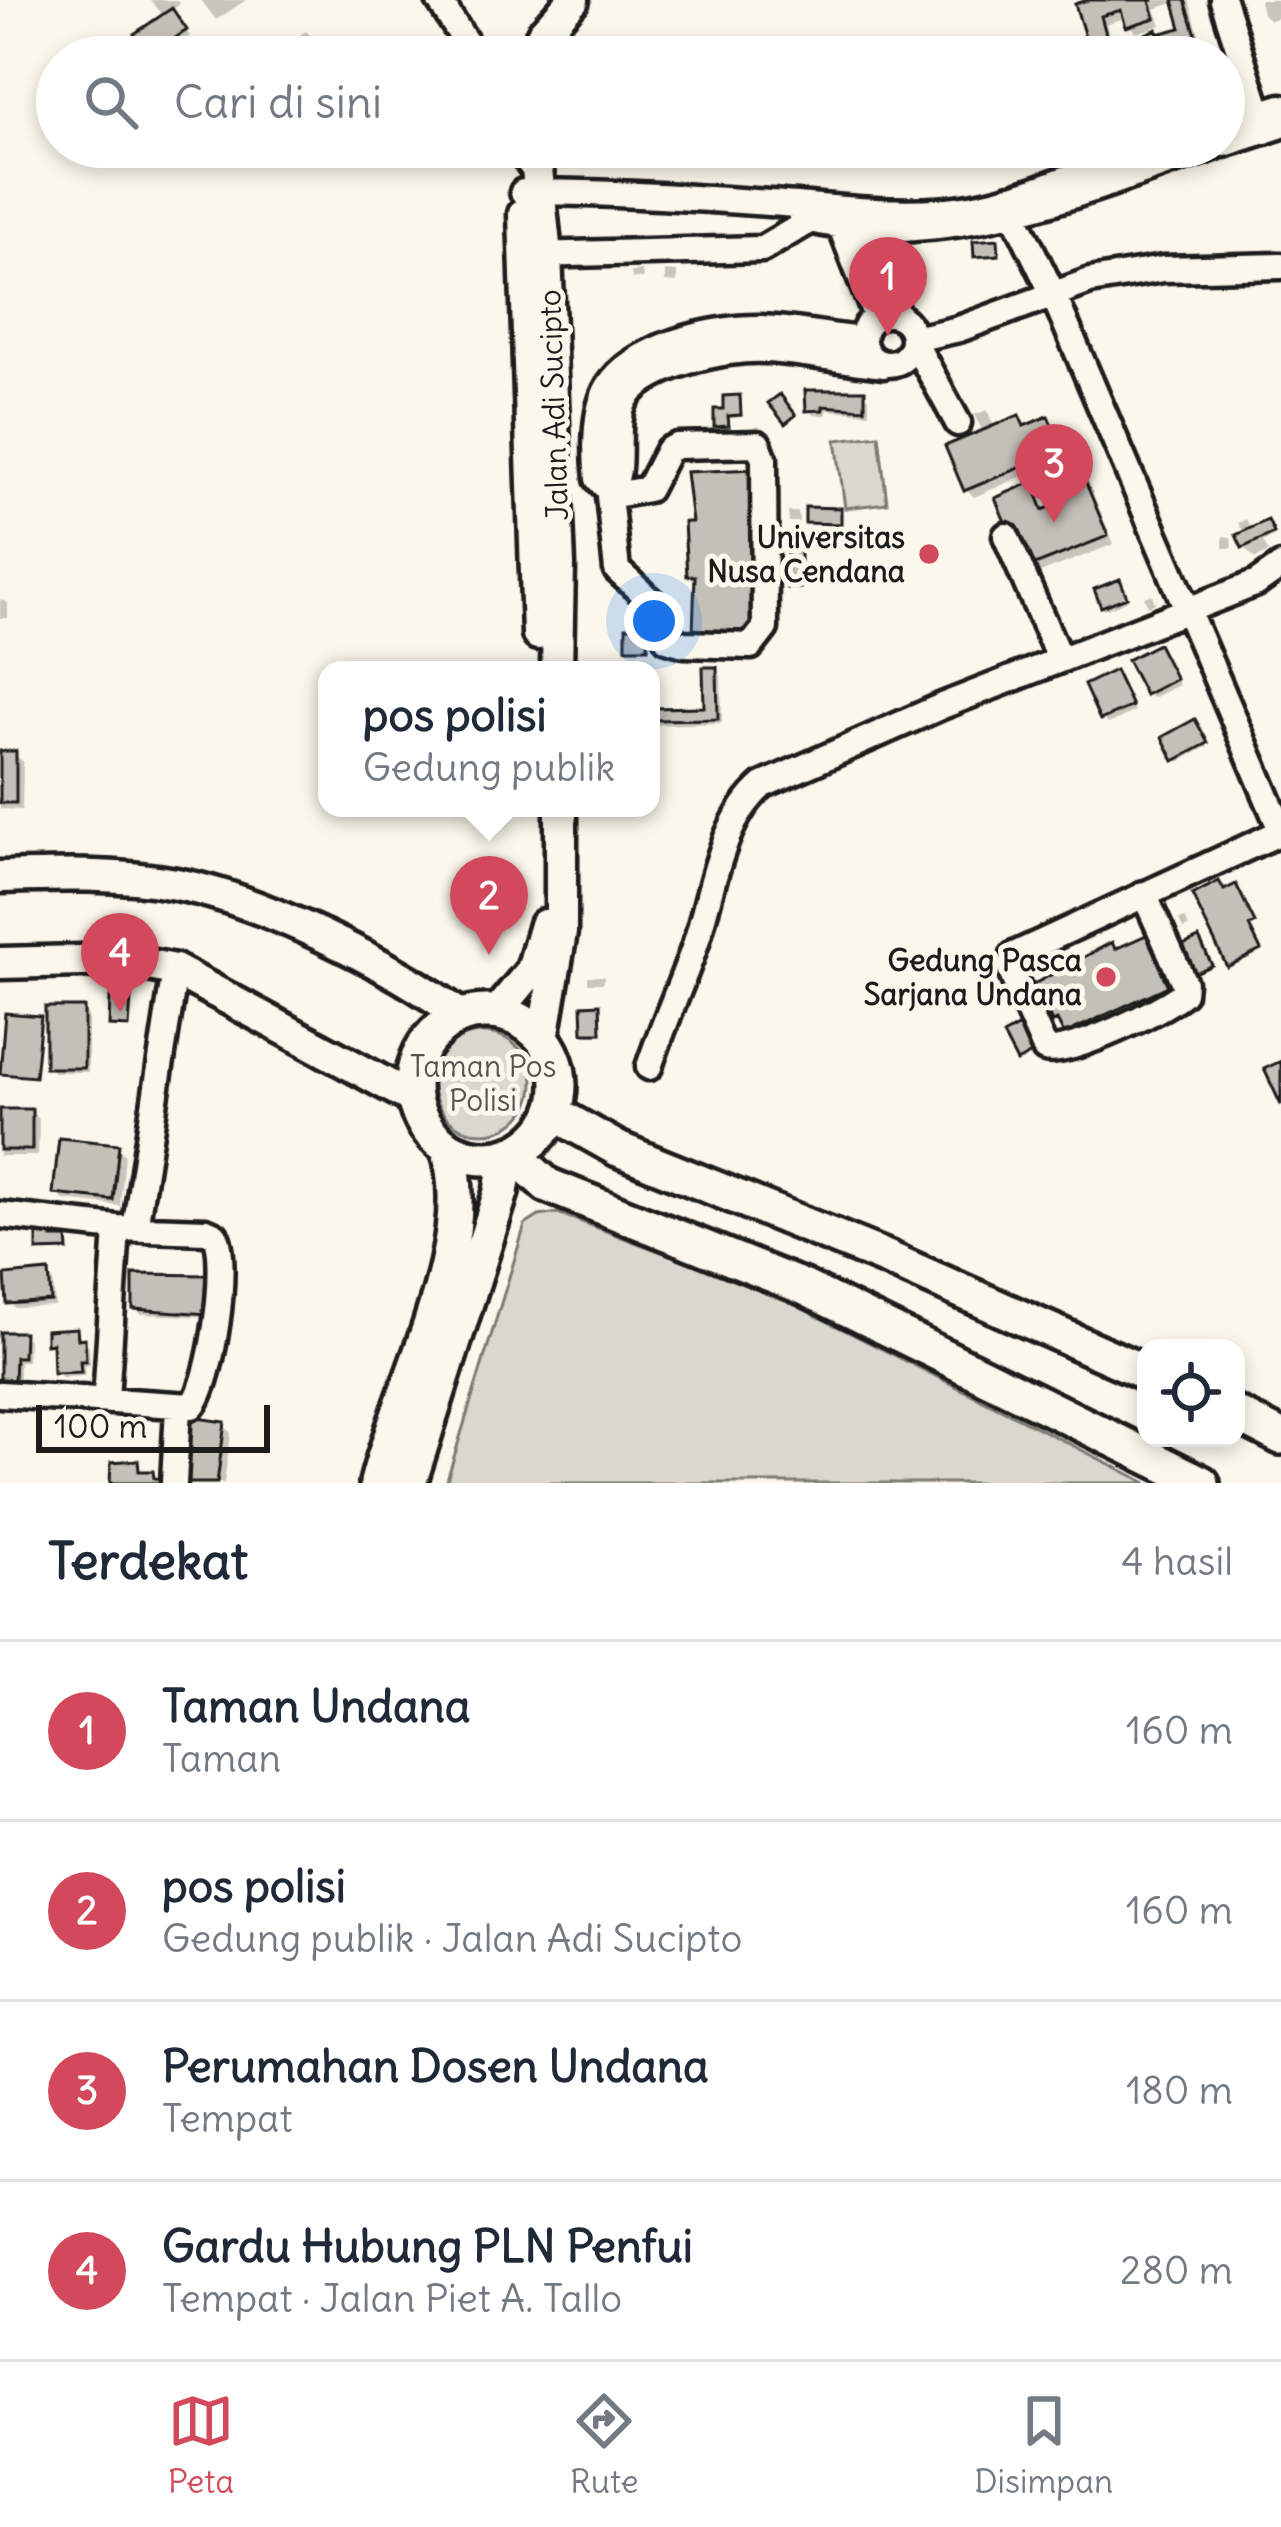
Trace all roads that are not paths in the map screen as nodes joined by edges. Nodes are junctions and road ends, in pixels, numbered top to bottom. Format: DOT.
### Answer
graph roads {
  1 [pos="440,0"];
  2 [pos="573,0"];
  3 [pos="1223,0"];
  4 [pos="462,36"];
  5 [pos="542,36"];
  6 [pos="1238,36"];
  7 [pos="1245,53"];
  8 [pos="1272,119"];
  9 [pos="1245,133"];
  10 [pos="535,168"];
  11 [pos="1102,168"];
  12 [pos="1141,168"];
  13 [pos="531,192"];
  14 [pos="767,202"];
  15 [pos="1012,205"];
  16 [pos="811,220"];
  17 [pos="855,221"];
  18 [pos="535,255"];
  19 [pos="1281,266"];
  20 [pos="1053,294"];
  21 [pos="887,316"];
  22 [pos="862,340"];
  23 [pos="914,340"];
  24 [pos="796,342"];
  25 [pos="884,364"];
  26 [pos="958,423"];
  27 [pos="609,494"];
  28 [pos="1006,536"];
  29 [pos="1281,566"];
  30 [pos="1187,611"];
  31 [pos="1060,660"];
  32 [pos="539,661"];
  33 [pos="557,661"];
  34 [pos="544,817"];
  35 [pos="561,817"];
  36 [pos="1281,831"];
  37 [pos="0,877"];
  38 [pos="1144,894"];
  39 [pos="0,962"];
  40 [pos="175,970"];
  41 [pos="497,1012"];
  42 [pos="461,1016"];
  43 [pos="543,1038"];
  44 [pos="649,1067"];
  45 [pos="414,1099"];
  46 [pos="554,1113"];
  47 [pos="448,1148"];
  48 [pos="510,1154"];
  49 [pos="0,1215"];
  50 [pos="126,1229"];
  51 [pos="1137,1369"];
  52 [pos="0,1394"];
  53 [pos="106,1400"];
  54 [pos="178,1407"];
  55 [pos="1245,1419"];
  56 [pos="1281,1437"];
  57 [pos="174,1483"];
  58 [pos="377,1483"];
  59 [pos="410,1483"];
  60 [pos="1202,1483"];
  1 -- 4 [label="street"];
  2 -- 5 [label="main road"];
  3 -- 6 [label="street"];
  7 -- 8 [label="street"];
  8 -- 9 [label="street"];
  10 -- 13 [label="main road, Jalan Adi Sucipto"];
  11 -- 15 [label="street"];
  12 -- 15 [label="street"];
  13 -- 14 [label="street"];
  13 -- 18 [label="main road, Jalan Adi Sucipto"];
  14 -- 16 [label="street"];
  14 -- 17 [label="street"];
  15 -- 17 [label="street"];
  15 -- 20 [label="street"];
  16 -- 17 [label="street"];
  16 -- 18 [label="street"];
  17 -- 21 [label="street"];
  18 -- 32 [label="main road, Jalan Adi Sucipto"];
  18 -- 33 [label="main road, Jalan Adi Sucipto"];
  19 -- 20 [label="street"];
  20 -- 23 [label="street"];
  20 -- 30 [label="street"];
  21 -- 22 [label="street"];
  21 -- 23 [label="street"];
  22 -- 24 [label="street"];
  22 -- 25 [label="street"];
  23 -- 25 [label="street"];
  23 -- 26 [label="street"];
  24 -- 25 [label="street"];
  24 -- 27 [label="street"];
  27 -- 27 [label="street"];
  28 -- 31 [label="street"];
  29 -- 30 [label="street"];
  30 -- 31 [label="street"];
  30 -- 36 [label="street"];
  31 -- 44 [label="street"];
  34 -- 41 [label="main road"];
  35 -- 43 [label="main road"];
  36 -- 38 [label="street"];
  37 -- 42 [label="main road"];
  38 -- 38 [label="street"];
  39 -- 40 [label="main road"];
  40 -- 45 [label="main road"];
  40 -- 50 [label="street"];
  41 -- 42 [label="highway"];
  41 -- 43 [label="highway"];
  42 -- 45 [label="highway"];
  43 -- 46 [label="highway"];
  45 -- 47 [label="highway"];
  46 -- 48 [label="highway"];
  46 -- 51 [label="highway"];
  47 -- 48 [label="highway"];
  47 -- 58 [label="highway"];
  48 -- 59 [label="highway"];
  48 -- 60 [label="highway"];
  49 -- 50 [label="street"];
  50 -- 53 [label="street"];
  50 -- 54 [label="street"];
  52 -- 53 [label="street"];
  53 -- 54 [label="street"];
  54 -- 57 [label="street"];
  55 -- 56 [label="highway"];
}
